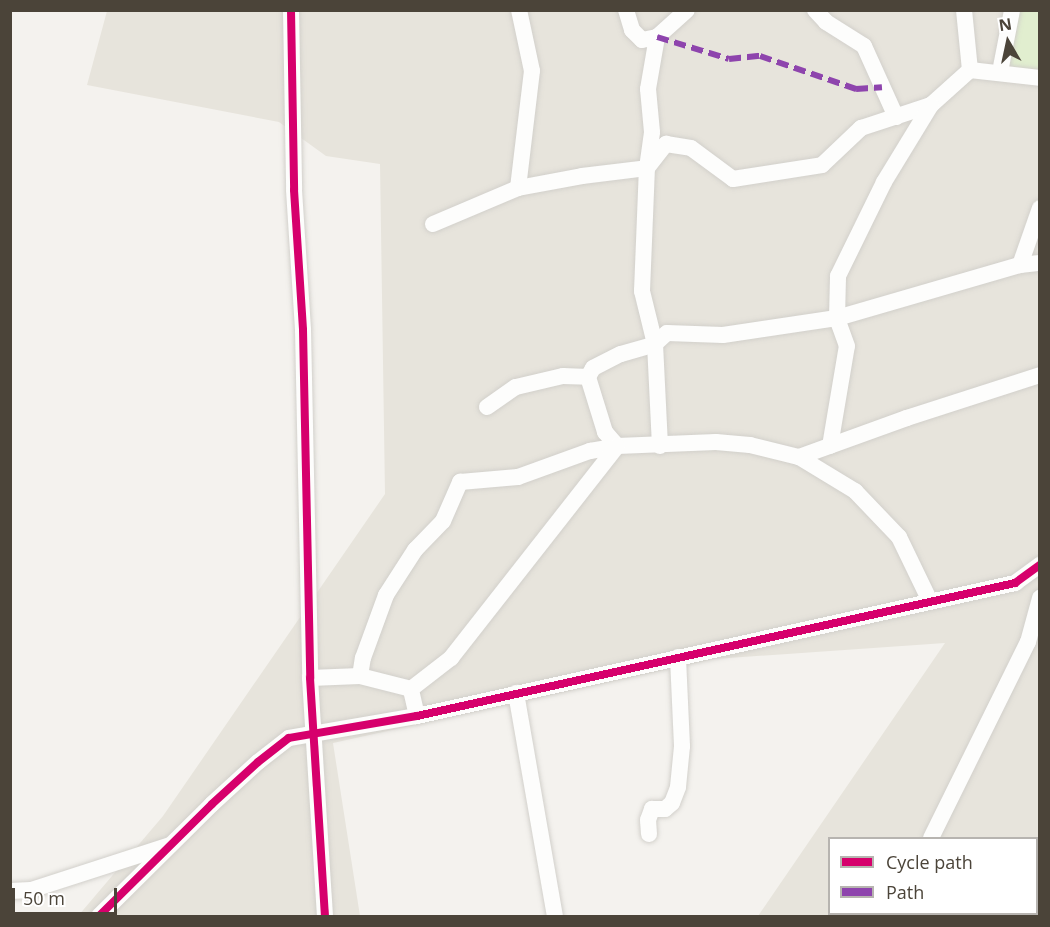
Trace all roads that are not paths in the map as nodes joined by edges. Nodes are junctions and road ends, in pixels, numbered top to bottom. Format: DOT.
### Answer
graph roads {
  1 [pos="291,10"];
  2 [pos="519,10"];
  3 [pos="626,10"];
  4 [pos="687,10"];
  5 [pos="815,10"];
  6 [pos="964,10"];
  7 [pos="1012,10"];
  8 [pos="657,37"];
  9 [pos="970,70"];
  10 [pos="1000,72"];
  11 [pos="1040,78"];
  12 [pos="931,105"];
  13 [pos="896,117"];
  14 [pos="647,168"];
  15 [pos="518,188"];
  16 [pos="1040,207"];
  17 [pos="433,224"];
  18 [pos="1040,263"];
  19 [pos="1020,265"];
  20 [pos="837,318"];
  21 [pos="655,344"];
  22 [pos="1040,375"];
  23 [pos="588,377"];
  24 [pos="487,407"];
  25 [pos="616,446"];
  26 [pos="660,446"];
  27 [pos="830,446"];
  28 [pos="799,457"];
  29 [pos="1040,565"];
  30 [pos="1040,598"];
  31 [pos="930,601"];
  32 [pos="678,657"];
  33 [pos="360,676"];
  34 [pos="310,678"];
  35 [pos="411,688"];
  36 [pos="516,693"];
  37 [pos="417,716"];
  38 [pos="315,735"];
  39 [pos="649,834"];
  40 [pos="931,837"];
  41 [pos="174,844"];
  42 [pos="10,891"];
  43 [pos="99,916"];
  44 [pos="325,916"];
  45 [pos="555,916"];
  1 -- 34 [label="street"];
  2 -- 15 [label="street"];
  3 -- 8 [label="street"];
  4 -- 8 [label="street"];
  5 -- 13 [label="street"];
  6 -- 9 [label="street"];
  7 -- 10 [label="street"];
  8 -- 14 [label="street"];
  9 -- 10 [label="street"];
  9 -- 12 [label="street"];
  10 -- 11 [label="street"];
  12 -- 13 [label="street"];
  12 -- 20 [label="street"];
  13 -- 14 [label="street"];
  14 -- 15 [label="street"];
  14 -- 21 [label="street"];
  15 -- 17 [label="street"];
  16 -- 19 [label="street"];
  18 -- 19 [label="street"];
  19 -- 20 [label="street"];
  20 -- 21 [label="street"];
  20 -- 27 [label="street"];
  21 -- 23 [label="street"];
  21 -- 26 [label="street"];
  22 -- 27 [label="street"];
  23 -- 24 [label="street"];
  23 -- 25 [label="street"];
  25 -- 26 [label="street"];
  25 -- 33 [label="street"];
  25 -- 35 [label="street"];
  26 -- 28 [label="street"];
  27 -- 28 [label="street"];
  28 -- 31 [label="street"];
  29 -- 31 [label="street"];
  30 -- 40 [label="street"];
  31 -- 32 [label="street"];
  32 -- 36 [label="street"];
  32 -- 39 [label="street"];
  33 -- 34 [label="street"];
  33 -- 35 [label="street"];
  34 -- 38 [label="street"];
  35 -- 37 [label="street"];
  36 -- 37 [label="street"];
  36 -- 45 [label="street"];
  37 -- 38 [label="street"];
  38 -- 41 [label="street"];
  38 -- 44 [label="street"];
  41 -- 42 [label="street"];
  41 -- 43 [label="street"];
}
